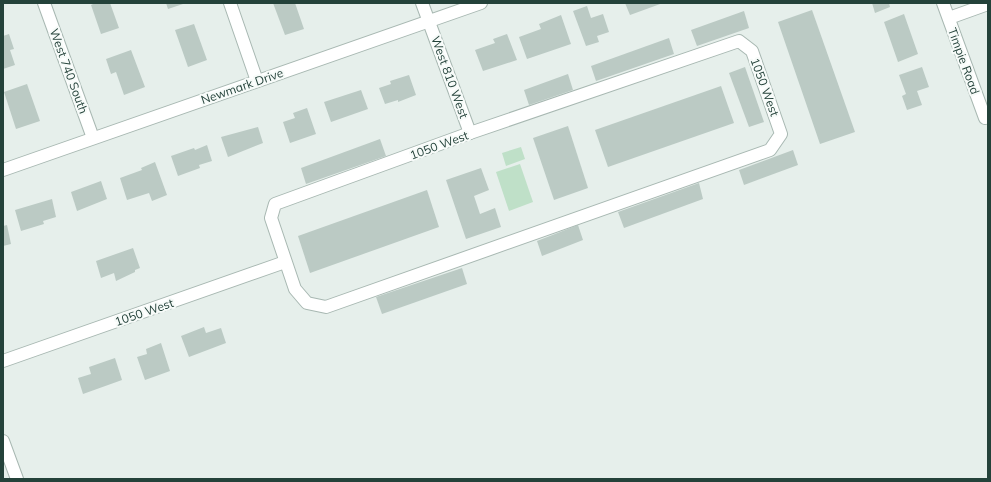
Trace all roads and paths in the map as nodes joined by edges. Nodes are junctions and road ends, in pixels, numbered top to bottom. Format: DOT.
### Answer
graph roads {
  1 [pos="44,3"];
  2 [pos="230,3"];
  3 [pos="422,3"];
  4 [pos="481,3"];
  5 [pos="943,3"];
  6 [pos="988,4"];
  7 [pos="949,18"];
  8 [pos="430,21"];
  9 [pos="257,81"];
  10 [pos="985,118"];
  11 [pos="470,133"];
  12 [pos="93,138"];
  13 [pos="3,170"];
  14 [pos="285,262"];
  15 [pos="3,361"];
  16 [pos="3,441"];
  17 [pos="17,479"];
  1 -- 12 [label="street, West 740 South"];
  2 -- 9 [label="street"];
  3 -- 8 [label="street, West 810 West"];
  4 -- 8 [label="street, Newmark Drive"];
  5 -- 7 [label="street, Timpie Road"];
  6 -- 7 [label="street"];
  7 -- 10 [label="street, Timpie Road"];
  8 -- 9 [label="street, Newmark Drive"];
  8 -- 11 [label="street, West 810 West"];
  9 -- 12 [label="street, Newmark Drive"];
  11 -- 14 [label="street, 1050 West"];
  11 -- 14 [label="street, 1050 West"];
  12 -- 13 [label="street, Newmark Drive"];
  14 -- 15 [label="street, 1050 West"];
  16 -- 17 [label="street"];
}
